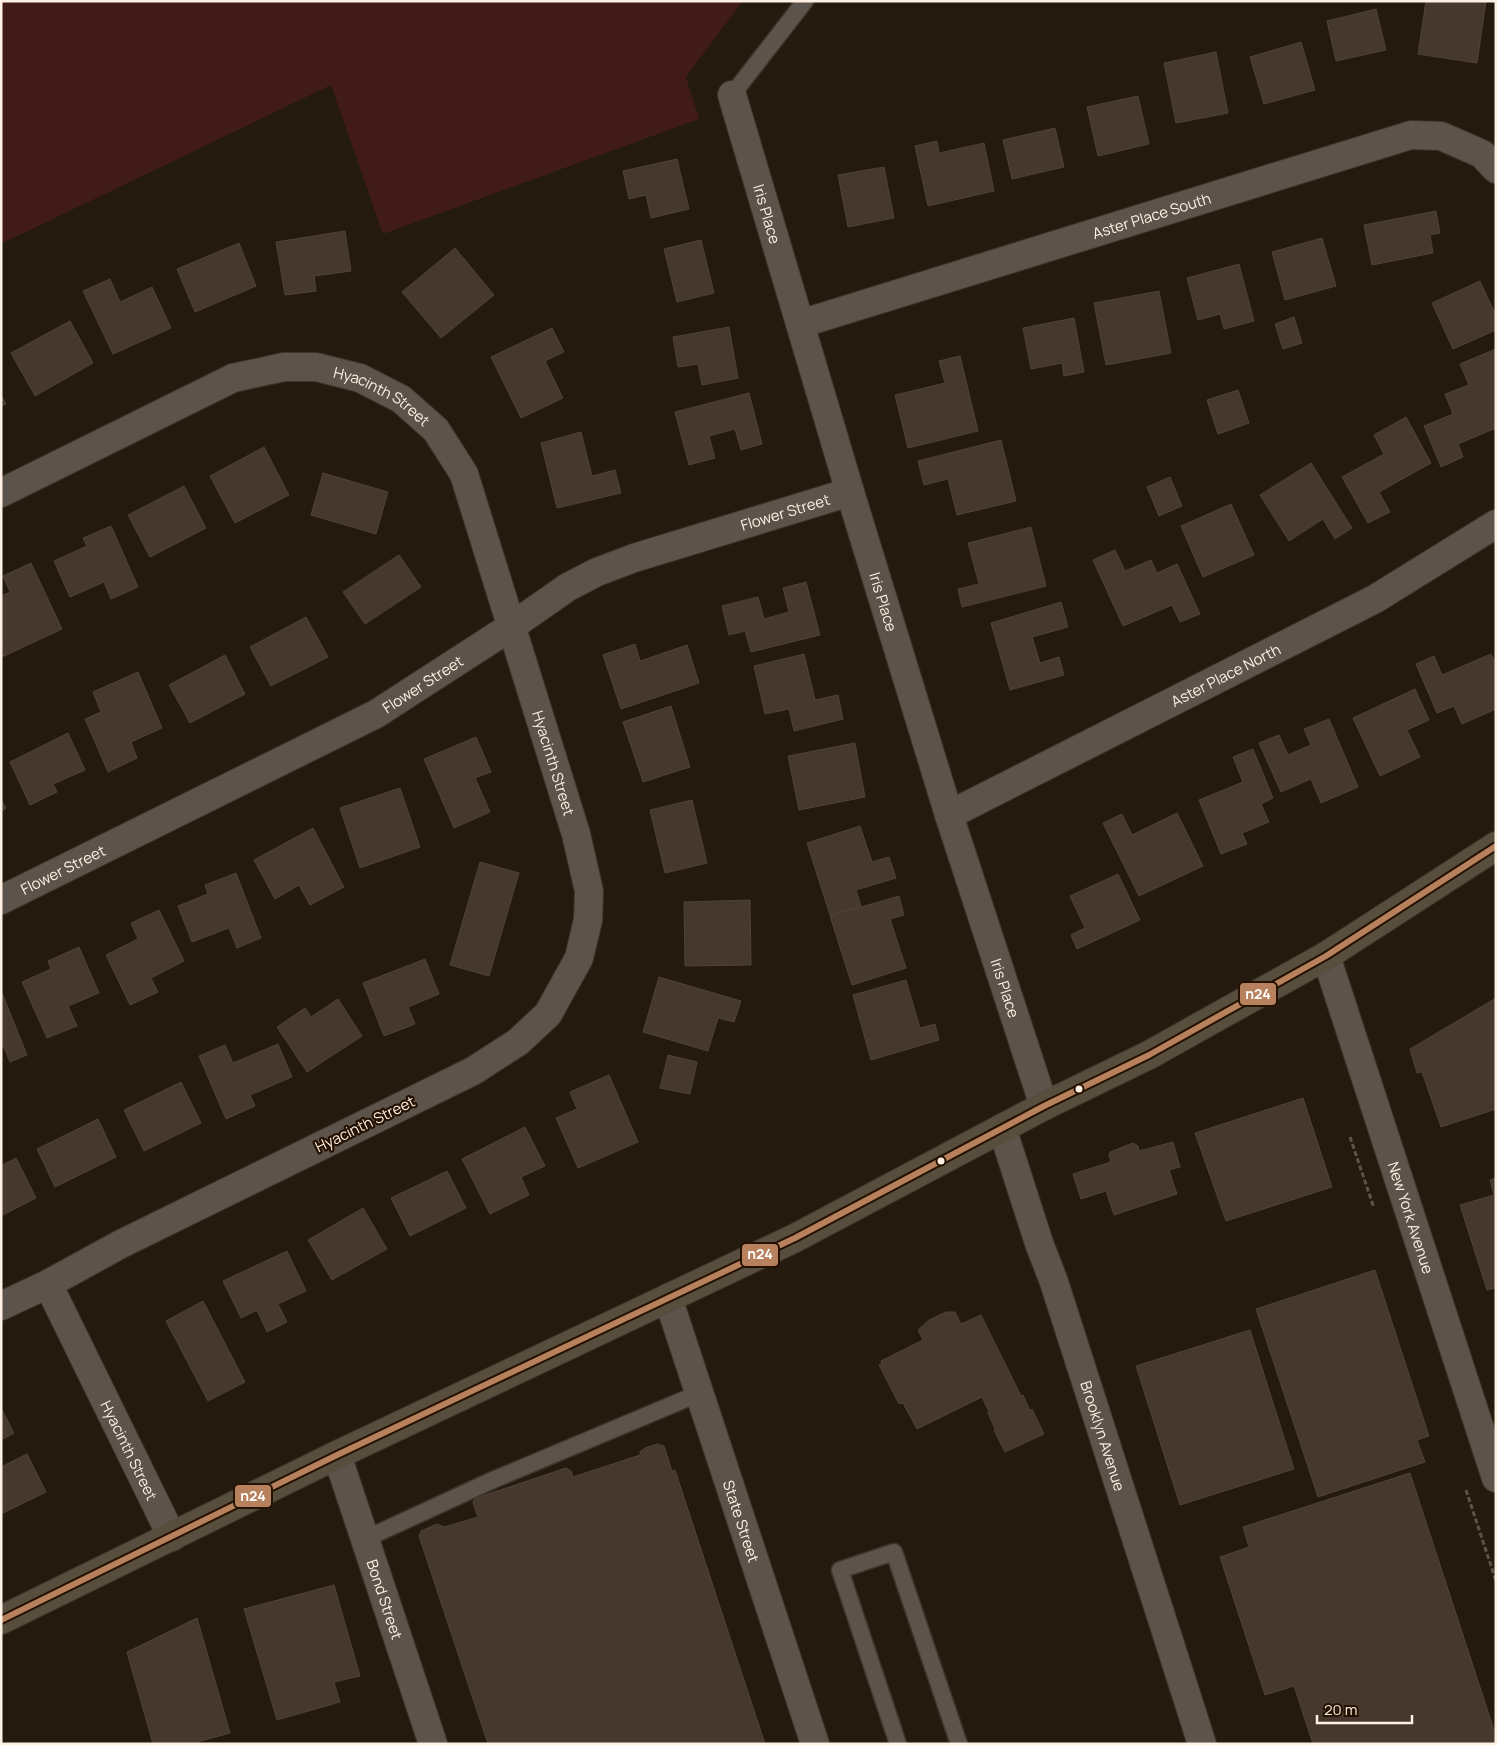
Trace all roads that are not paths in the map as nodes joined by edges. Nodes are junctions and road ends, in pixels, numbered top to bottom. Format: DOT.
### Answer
graph roads {
  1 [pos="805,1"];
  2 [pos="732,95"];
  3 [pos="1496,169"];
  4 [pos="800,324"];
  5 [pos="850,492"];
  6 [pos="1,493"];
  7 [pos="1496,524"];
  8 [pos="512,626"];
  9 [pos="949,815"];
  10 [pos="1496,846"];
  11 [pos="1,900"];
  12 [pos="1326,956"];
  13 [pos="1044,1106"];
  14 [pos="1002,1128"];
  15 [pos="48,1284"];
  16 [pos="668,1298"];
  17 [pos="1,1306"];
  18 [pos="700,1393"];
  19 [pos="337,1455"];
  20 [pos="1496,1478"];
  21 [pos="172,1537"];
  22 [pos="365,1539"];
  23 [pos="1,1620"];
  24 [pos="433,1744"];
  25 [pos="815,1744"];
  26 [pos="898,1744"];
  27 [pos="959,1744"];
  28 [pos="1202,1744"];
  1 -- 2 [label="lane"];
  2 -- 4 [label="street, Iris Place"];
  3 -- 4 [label="street, Aster Place South"];
  4 -- 5 [label="street, Iris Place"];
  5 -- 8 [label="street, Flower Street"];
  5 -- 9 [label="street, Iris Place"];
  6 -- 8 [label="street, Hyacinth Street"];
  7 -- 9 [label="street, Aster Place North"];
  8 -- 11 [label="street, Flower Street"];
  8 -- 15 [label="street, Hyacinth Street"];
  9 -- 13 [label="street, Iris Place"];
  10 -- 12 [label="main road"];
  12 -- 13 [label="main road"];
  12 -- 20 [label="street, New York Avenue"];
  13 -- 14 [label="main road"];
  14 -- 16 [label="main road"];
  14 -- 28 [label="street, Brooklyn Avenue"];
  15 -- 17 [label="street, Hyacinth Street"];
  15 -- 21 [label="street, Hyacinth Street"];
  16 -- 18 [label="street, State Street"];
  16 -- 19 [label="main road"];
  18 -- 22 [label="lane"];
  18 -- 25 [label="street, State Street"];
  19 -- 21 [label="main road"];
  19 -- 22 [label="street, Bond Street"];
  21 -- 23 [label="main road"];
  22 -- 24 [label="street, Bond Street"];
  26 -- 27 [label="lane"];
}
